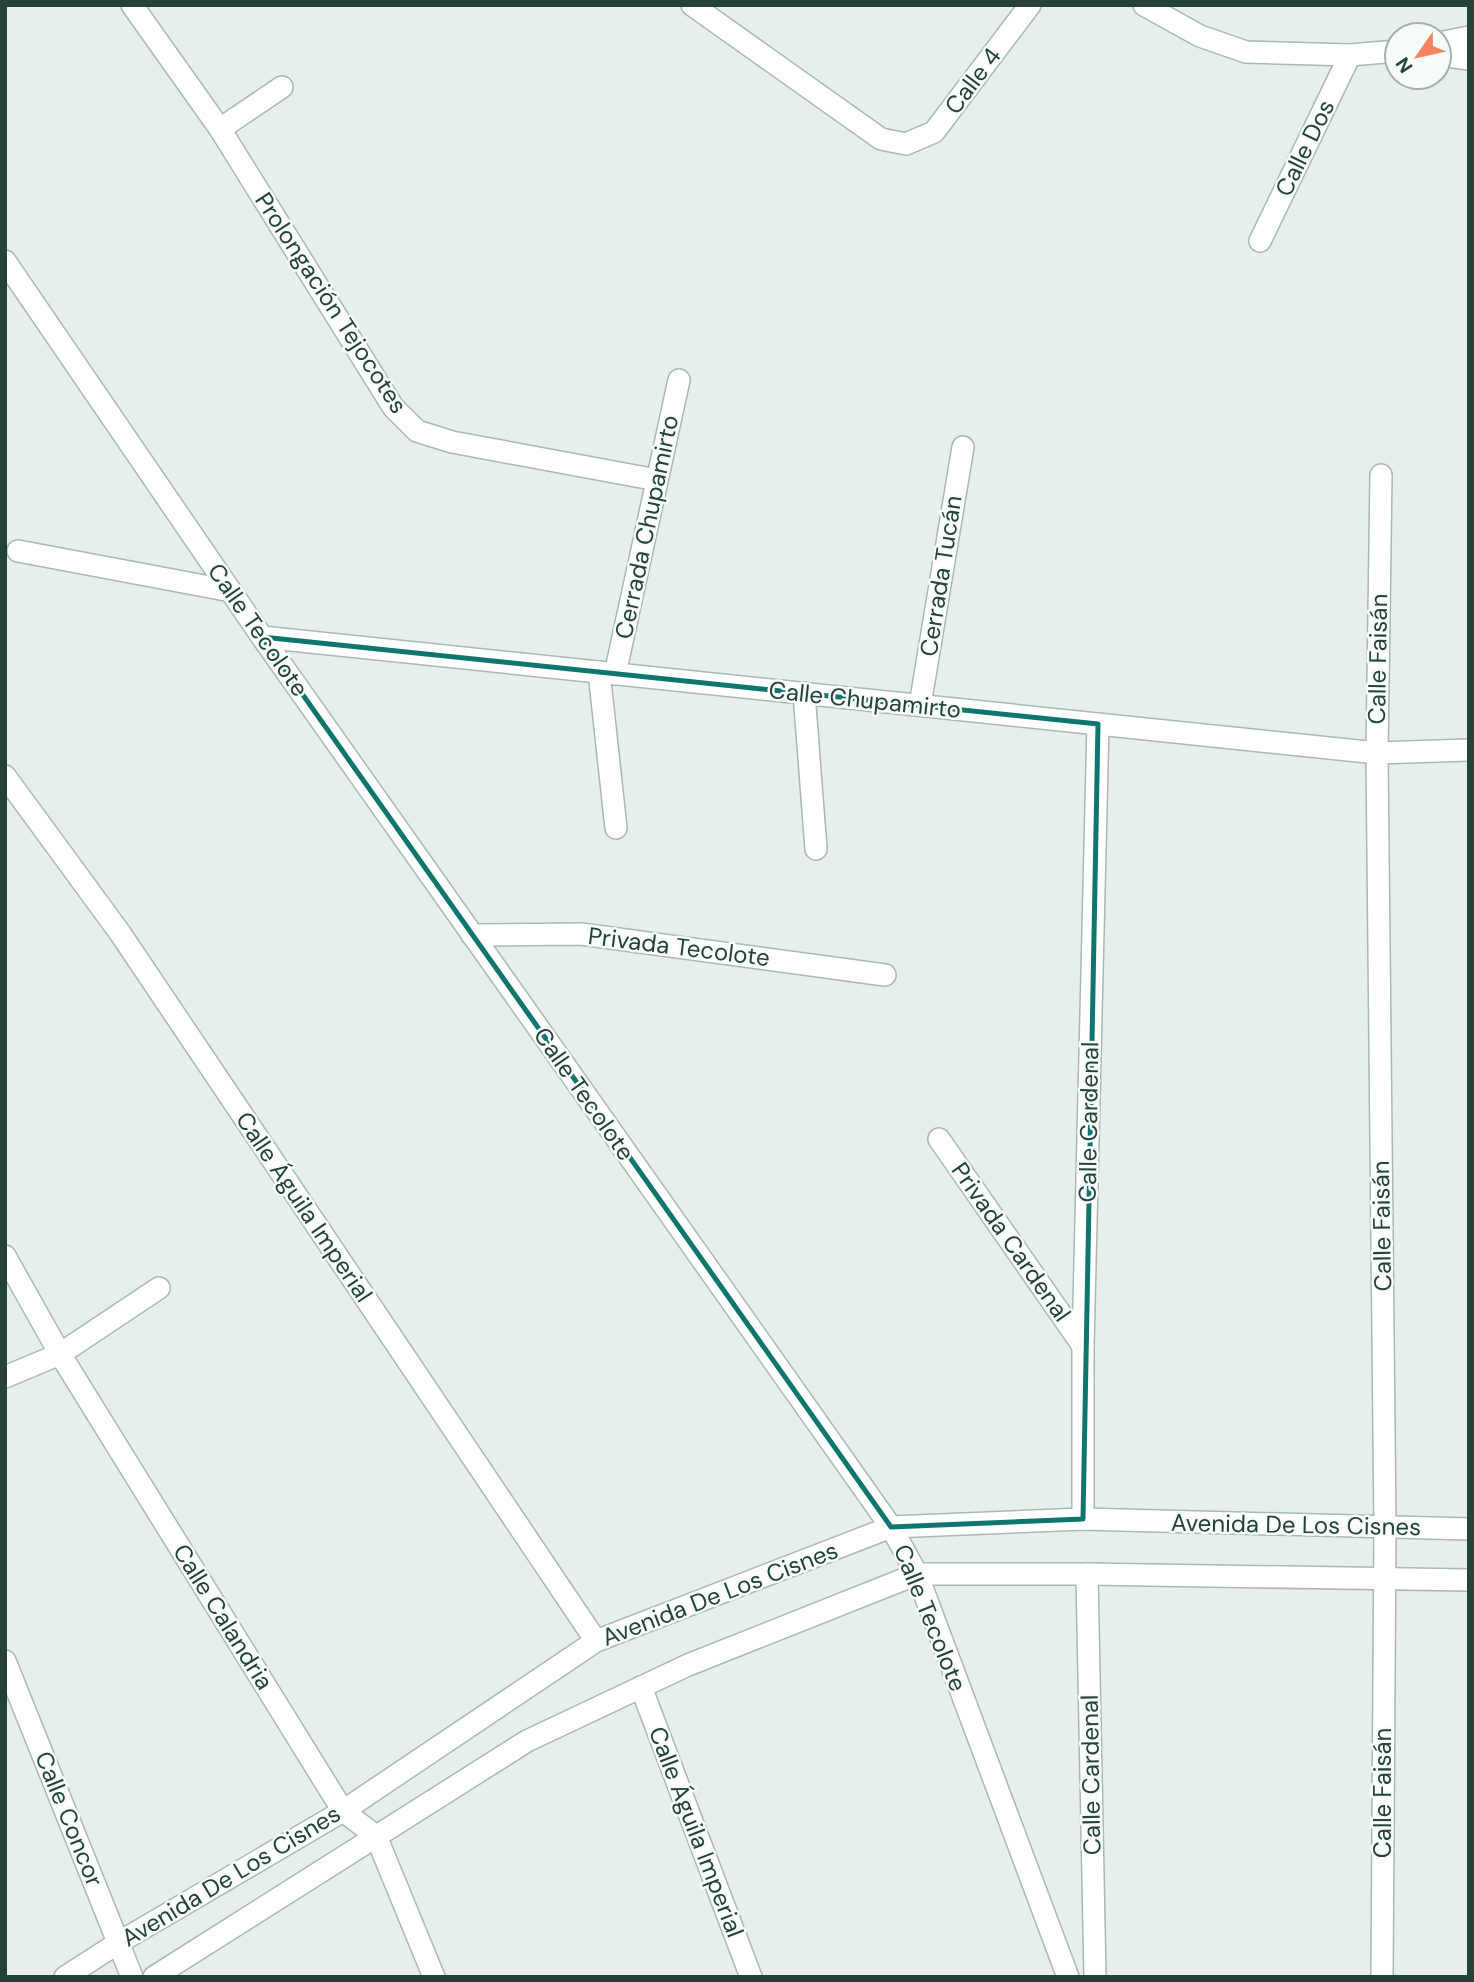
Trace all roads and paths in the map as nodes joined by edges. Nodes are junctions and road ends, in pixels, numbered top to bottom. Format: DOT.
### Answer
graph roads {
  1 [pos="132,5"];
  2 [pos="692,5"];
  3 [pos="1030,5"];
  4 [pos="1144,5"];
  5 [pos="1383,52"];
  6 [pos="1350,55"];
  7 [pos="282,87"];
  8 [pos="220,129"];
  9 [pos="1260,241"];
  10 [pos="5,261"];
  11 [pos="678,380"];
  12 [pos="963,447"];
  13 [pos="1381,475"];
  14 [pos="657,480"];
  15 [pos="18,551"];
  16 [pos="231,591"];
  17 [pos="262,637"];
  18 [pos="607,673"];
  19 [pos="804,693"];
  20 [pos="920,705"];
  21 [pos="1098,724"];
  22 [pos="1469,750"];
  23 [pos="1377,753"];
  24 [pos="5,776"];
  25 [pos="616,828"];
  26 [pos="816,849"];
  27 [pos="472,935"];
  28 [pos="885,975"];
  29 [pos="939,1139"];
  30 [pos="5,1256"];
  31 [pos="159,1288"];
  32 [pos="1083,1346"];
  33 [pos="60,1354"];
  34 [pos="5,1377"];
  35 [pos="1083,1519"];
  36 [pos="891,1527"];
  37 [pos="1385,1528"];
  38 [pos="1469,1529"];
  39 [pos="916,1574"];
  40 [pos="1087,1574"];
  41 [pos="1384,1579"];
  42 [pos="1469,1580"];
  43 [pos="596,1642"];
  44 [pos="5,1661"];
  45 [pos="641,1687"];
  46 [pos="342,1811"];
  47 [pos="376,1836"];
  48 [pos="118,1942"];
  49 [pos="65,1977"];
  50 [pos="132,1977"];
  51 [pos="155,1977"];
  52 [pos="434,1977"];
  53 [pos="751,1977"];
  54 [pos="1068,1977"];
  55 [pos="1095,1977"];
  56 [pos="1382,1977"];
  1 -- 8 [label="street, Prolongación Tejocotes"];
  2 -- 3 [label="street, Calle 4"];
  4 -- 6 [label="street"];
  5 -- 6 [label="street"];
  6 -- 9 [label="street, Calle Dos"];
  7 -- 8 [label="street"];
  8 -- 14 [label="street, Prolongación Tejocotes"];
  10 -- 16 [label="street, Calle Tecolote"];
  11 -- 14 [label="street, Cerrada Chupamirto"];
  12 -- 20 [label="street, Cerrada Tucán"];
  13 -- 23 [label="street, Calle Faisán"];
  14 -- 18 [label="street, Cerrada Chupamirto"];
  15 -- 16 [label="street"];
  16 -- 17 [label="street, Calle Tecolote"];
  17 -- 18 [label="street, Calle Chupamirto"];
  17 -- 27 [label="street, Calle Tecolote"];
  18 -- 19 [label="street, Calle Chupamirto"];
  18 -- 25 [label="street, Cerrada Chupamirto"];
  19 -- 20 [label="street, Calle Chupamirto"];
  19 -- 26 [label="street"];
  20 -- 21 [label="street, Calle Chupamirto"];
  21 -- 23 [label="street, Calle Chupamirto"];
  21 -- 32 [label="street, Calle Cardenal"];
  22 -- 23 [label="street, Calle Chupamirto"];
  23 -- 37 [label="street, Calle Faisán"];
  24 -- 43 [label="street, Calle Águila Imperial"];
  27 -- 28 [label="street, Privada Tecolote"];
  27 -- 36 [label="street, Calle Tecolote"];
  29 -- 32 [label="street, Privada Cardenal"];
  30 -- 33 [label="street, Calle Calandria"];
  31 -- 33 [label="street"];
  32 -- 35 [label="street, Calle Cardenal"];
  33 -- 34 [label="street"];
  33 -- 46 [label="street, Calle Calandria"];
  35 -- 36 [label="street, Avenida De Los Cisnes"];
  35 -- 37 [label="street, Avenida De Los Cisnes"];
  36 -- 39 [label="street, Calle Tecolote"];
  36 -- 43 [label="street, Avenida De Los Cisnes"];
  37 -- 38 [label="street, Avenida De Los Cisnes"];
  37 -- 41 [label="street, Calle Faisán"];
  39 -- 40 [label="street, Avenida De Los Cisnes"];
  39 -- 45 [label="street, Avenida De Los Cisnes"];
  39 -- 54 [label="street, Calle Tecolote"];
  40 -- 41 [label="street, Avenida De Los Cisnes"];
  40 -- 55 [label="street, Calle Cardenal"];
  41 -- 42 [label="street, Avenida De Los Cisnes"];
  41 -- 56 [label="street, Calle Faisán"];
  43 -- 46 [label="street, Avenida De Los Cisnes"];
  44 -- 48 [label="street, Calle Concor"];
  45 -- 47 [label="street, Avenida De Los Cisnes"];
  45 -- 53 [label="street, Calle Águila Imperial"];
  46 -- 47 [label="street, Calle Calandria"];
  46 -- 48 [label="street, Avenida De Los Cisnes"];
  47 -- 51 [label="street, Avenida De Los Cisnes"];
  47 -- 52 [label="street"];
  48 -- 49 [label="street, Avenida De Los Cisnes"];
  48 -- 50 [label="street, Calle Concor"];
}
